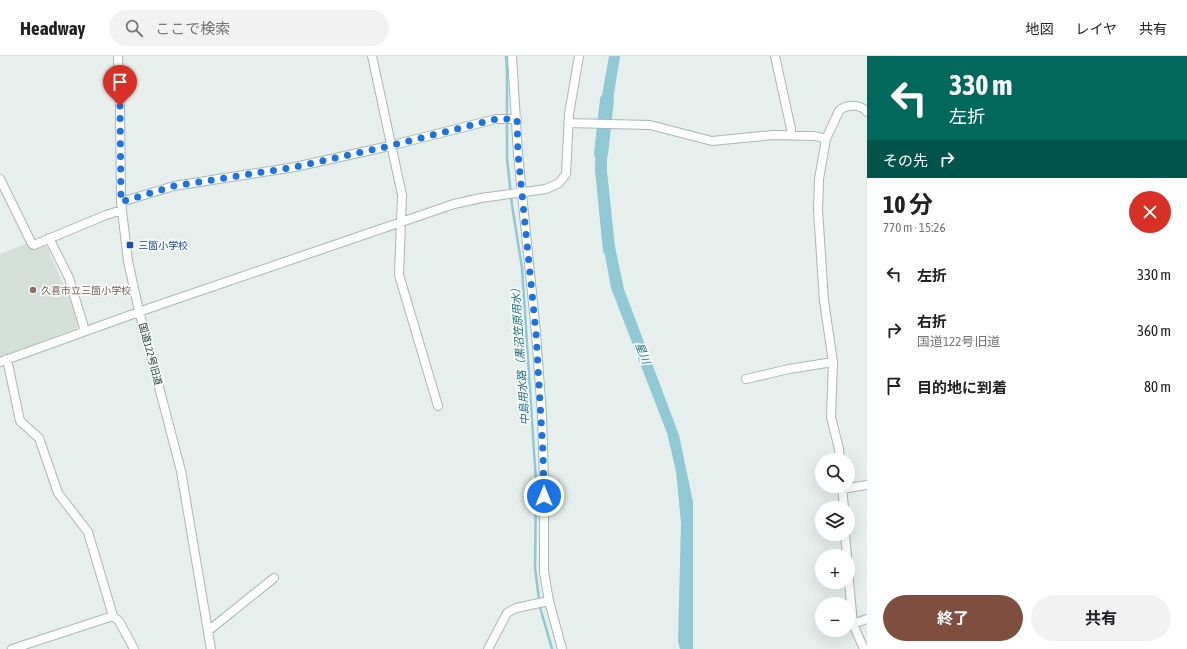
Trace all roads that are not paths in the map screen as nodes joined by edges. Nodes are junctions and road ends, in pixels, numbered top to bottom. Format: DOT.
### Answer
graph roads {
  1 [pos="118,56"];
  2 [pos="372,56"];
  3 [pos="512,56"];
  4 [pos="579,56"];
  5 [pos="775,56"];
  6 [pos="867,112"];
  7 [pos="511,119"];
  8 [pos="568,123"];
  9 [pos="791,135"];
  10 [pos="826,140"];
  11 [pos="392,145"];
  12 [pos="0,178"];
  13 [pos="519,192"];
  14 [pos="121,206"];
  15 [pos="402,222"];
  16 [pos="49,238"];
  17 [pos="139,312"];
  18 [pos="85,330"];
  19 [pos="3,360"];
  20 [pos="833,362"];
  21 [pos="746,379"];
  22 [pos="438,406"];
  23 [pos="839,453"];
  24 [pos="867,485"];
  25 [pos="855,486"];
  26 [pos="274,578"];
  27 [pos="546,602"];
  28 [pos="113,616"];
  29 [pos="867,619"];
  30 [pos="855,623"];
  31 [pos="855,629"];
  32 [pos="208,631"];
  33 [pos="12,649"];
  34 [pos="134,649"];
  35 [pos="211,649"];
  36 [pos="488,649"];
  37 [pos="562,649"];
  38 [pos="864,649"];
  1 -- 14 [label="street, 国道122号旧道"];
  2 -- 11 [label="street"];
  3 -- 7 [label="street"];
  4 -- 8 [label="street"];
  5 -- 9 [label="street"];
  6 -- 10 [label="street"];
  7 -- 11 [label="street"];
  7 -- 13 [label="street"];
  8 -- 9 [label="street"];
  8 -- 13 [label="street"];
  9 -- 10 [label="street"];
  10 -- 20 [label="street"];
  11 -- 14 [label="street"];
  11 -- 15 [label="street"];
  12 -- 16 [label="street"];
  13 -- 15 [label="street"];
  13 -- 27 [label="street"];
  14 -- 16 [label="street"];
  14 -- 17 [label="street, 国道122号旧道"];
  15 -- 17 [label="street"];
  15 -- 22 [label="street"];
  16 -- 18 [label="street"];
  17 -- 18 [label="street"];
  17 -- 32 [label="street, 国道122号旧道"];
  18 -- 19 [label="street"];
  19 -- 28 [label="street"];
  20 -- 21 [label="street"];
  20 -- 23 [label="street"];
  24 -- 25 [label="street"];
  26 -- 32 [label="street"];
  27 -- 36 [label="street"];
  27 -- 37 [label="street"];
  28 -- 33 [label="street"];
  28 -- 34 [label="street"];
  29 -- 30 [label="street"];
  31 -- 38 [label="street"];
  32 -- 35 [label="street, 国道122号旧道"];
}
